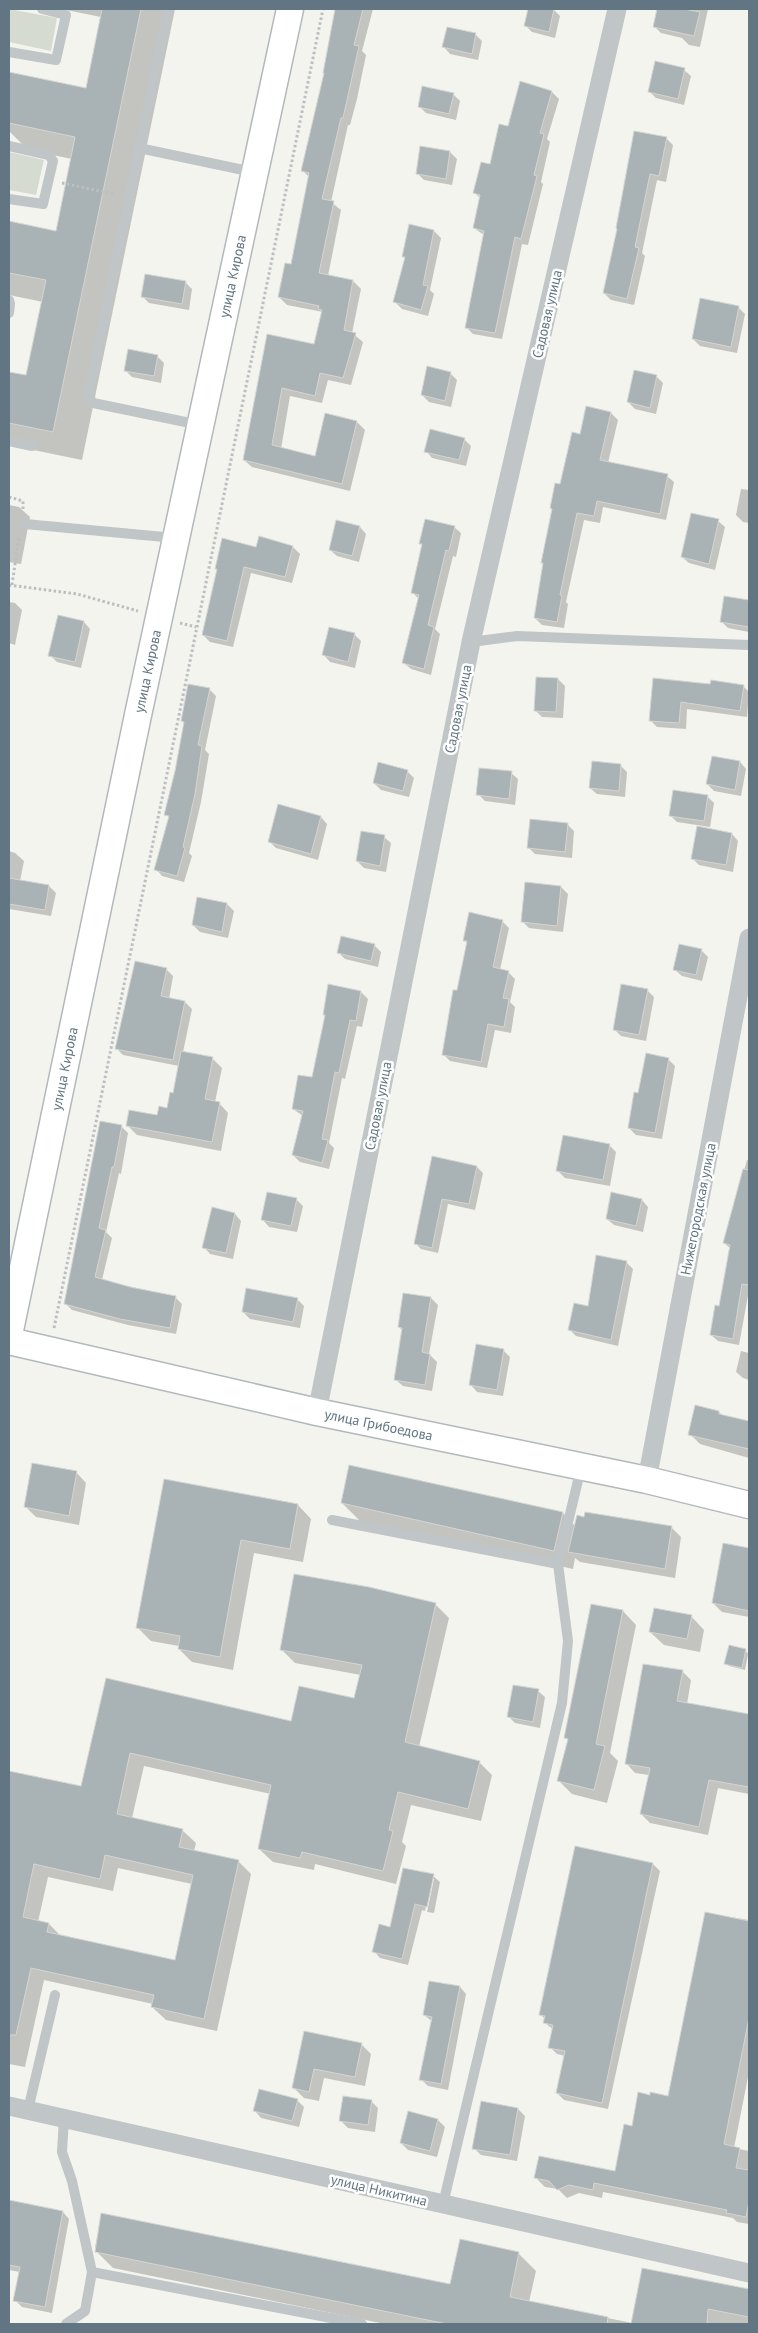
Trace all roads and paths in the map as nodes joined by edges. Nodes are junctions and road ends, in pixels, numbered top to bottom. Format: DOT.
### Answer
graph roads {
  1 [pos="42,9"];
  2 [pos="168,9"];
  3 [pos="290,9"];
  4 [pos="323,9"];
  5 [pos="616,9"];
  6 [pos="9,52"];
  7 [pos="9,146"];
  8 [pos="139,148"];
  9 [pos="255,172"];
  10 [pos="79,186"];
  11 [pos="109,193"];
  12 [pos="9,199"];
  13 [pos="9,300"];
  14 [pos="9,312"];
  15 [pos="200,426"];
  16 [pos="9,441"];
  17 [pos="32,446"];
  18 [pos="25,524"];
  19 [pos="176,538"];
  20 [pos="9,585"];
  21 [pos="160,618"];
  22 [pos="196,627"];
  23 [pos="471,642"];
  24 [pos="749,645"];
  25 [pos="749,938"];
  26 [pos="9,1335"];
  27 [pos="9,1341"];
  28 [pos="50,1350"];
  29 [pos="317,1412"];
  30 [pos="580,1468"];
  31 [pos="647,1480"];
  32 [pos="749,1504"];
  33 [pos="332,1520"];
  34 [pos="558,1564"];
  35 [pos="55,1995"];
  36 [pos="9,2106"];
  37 [pos="28,2110"];
  38 [pos="64,2118"];
  39 [pos="443,2204"];
  40 [pos="92,2272"];
  41 [pos="749,2273"];
  42 [pos="66,2324"];
  43 [pos="362,2324"];
  1 -- 6 [label="lane"];
  2 -- 8 [label="lane"];
  3 -- 9 [label="main road, улица Кирова"];
  4 -- 22 [label="path"];
  5 -- 23 [label="street, Садовая улица"];
  7 -- 12 [label="lane"];
  8 -- 9 [label="lane"];
  8 -- 15 [label="lane"];
  9 -- 15 [label="main road, улица Кирова"];
  10 -- 11 [label="path"];
  13 -- 14 [label="lane"];
  15 -- 19 [label="main road, улица Кирова"];
  16 -- 17 [label="lane"];
  18 -- 19 [label="lane"];
  19 -- 21 [label="main road, улица Кирова"];
  20 -- 21 [label="path"];
  21 -- 22 [label="path"];
  21 -- 26 [label="main road, улица Кирова"];
  22 -- 28 [label="path"];
  23 -- 24 [label="lane"];
  23 -- 29 [label="street, Садовая улица"];
  25 -- 31 [label="street, Нижегородская улица"];
  27 -- 28 [label="main road, улица Грибоедова"];
  28 -- 29 [label="main road, улица Грибоедова"];
  29 -- 30 [label="main road, улица Грибоедова"];
  30 -- 31 [label="main road, улица Грибоедова"];
  30 -- 34 [label="lane"];
  31 -- 32 [label="main road, улица Грибоедова"];
  33 -- 34 [label="lane"];
  34 -- 39 [label="lane"];
  35 -- 37 [label="lane"];
  36 -- 37 [label="street, улица Никитина"];
  37 -- 38 [label="street, улица Никитина"];
  38 -- 39 [label="street, улица Никитина"];
  38 -- 40 [label="lane"];
  39 -- 41 [label="street, улица Никитина"];
  40 -- 42 [label="lane"];
  40 -- 43 [label="lane"];
}
